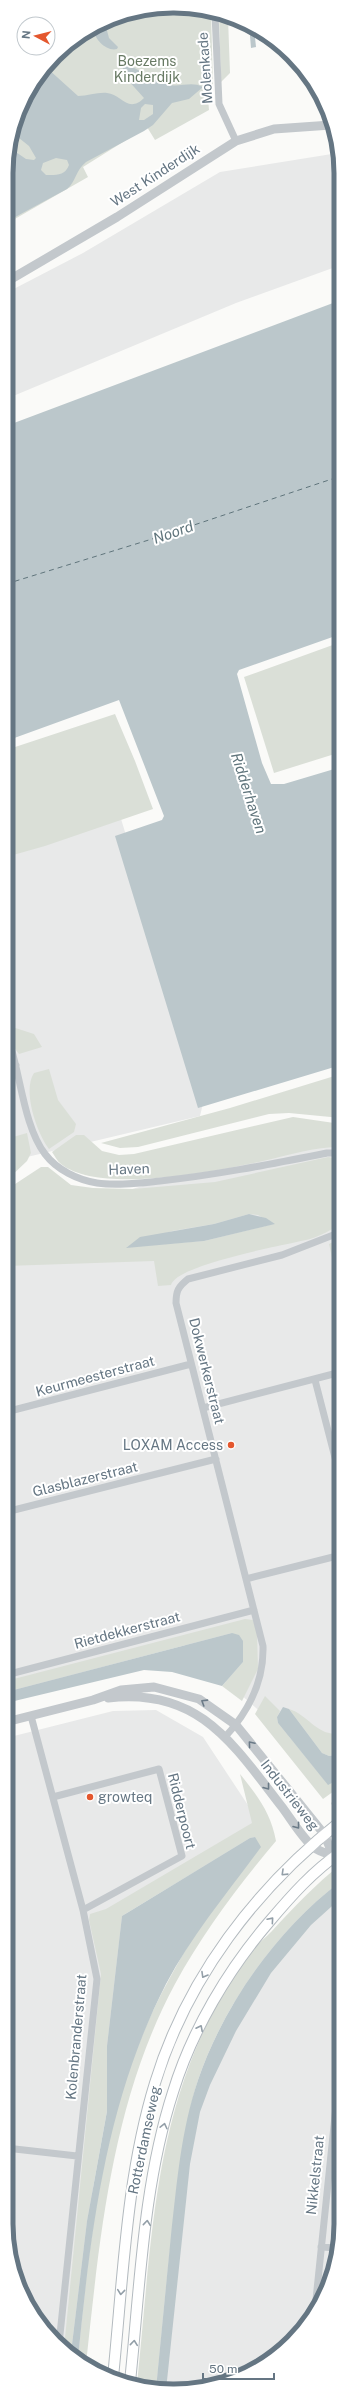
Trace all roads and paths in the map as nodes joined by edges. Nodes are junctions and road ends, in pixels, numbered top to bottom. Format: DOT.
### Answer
graph roads {
  1 [pos="215,18"];
  2 [pos="326,125"];
  3 [pos="236,141"];
  4 [pos="13,278"];
  5 [pos="13,1055"];
  6 [pos="16,1065"];
  7 [pos="13,1066"];
  8 [pos="334,1153"];
  9 [pos="334,1235"];
  10 [pos="191,1364"];
  11 [pos="334,1374"];
  12 [pos="315,1380"];
  13 [pos="203,1408"];
  14 [pos="13,1410"];
  15 [pos="334,1453"];
  16 [pos="216,1459"];
  17 [pos="13,1510"];
  18 [pos="334,1557"];
  19 [pos="246,1579"];
  20 [pos="254,1610"];
  21 [pos="13,1673"];
  22 [pos="93,1700"];
  23 [pos="31,1716"];
  24 [pos="13,1720"];
  25 [pos="236,1725"];
  26 [pos="226,1737"];
  27 [pos="53,1797"];
  28 [pos="334,1826"];
  29 [pos="324,1834"];
  30 [pos="312,1846"];
  31 [pos="334,1849"];
  32 [pos="334,1853"];
  33 [pos="334,1857"];
  34 [pos="83,1910"];
  35 [pos="334,2124"];
  36 [pos="13,2149"];
  37 [pos="77,2156"];
  38 [pos="321,2247"];
  39 [pos="332,2248"];
  40 [pos="316,2295"];
  41 [pos="59,2336"];
  42 [pos="114,2372"];
  43 [pos="130,2378"];
  1 -- 3 [label="street, Molenkade"];
  2 -- 3 [label="street, West Kinderdijk"];
  3 -- 4 [label="street, West Kinderdijk"];
  5 -- 6 [label="street, Haven"];
  6 -- 7 [label="street"];
  6 -- 8 [label="street, Haven"];
  9 -- 10 [label="street, Dokwerkerstraat"];
  10 -- 13 [label="street, Dokwerkerstraat"];
  10 -- 14 [label="street, Keurmeesterstraat"];
  11 -- 12 [label="street"];
  12 -- 13 [label="street"];
  12 -- 15 [label="street"];
  13 -- 16 [label="street, Dokwerkerstraat"];
  16 -- 17 [label="street, Glasblazerstraat"];
  16 -- 19 [label="street, Dokwerkerstraat"];
  18 -- 19 [label="street"];
  19 -- 20 [label="street, Dokwerkerstraat"];
  20 -- 21 [label="street, Rietdekkerstraat"];
  20 -- 25 [label="street, Dokwerkerstraat"];
  22 -- 23 [label="street, Industrieweg"];
  25 -- 22 [label="street, Industrieweg, one-way"];
  22 -- 26 [label="street, Industrieweg"];
  23 -- 24 [label="street, Industrieweg"];
  23 -- 27 [label="street, Kolenbranderstraat"];
  25 -- 26 [label="street, Dokwerkerstraat"];
  29 -- 25 [label="street, Industrieweg, one-way"];
  26 -- 30 [label="street, Industrieweg, one-way"];
  27 -- 34 [label="street, Kolenbranderstraat"];
  27 -- 34 [label="street, Ridderpoort"];
  28 -- 29 [label="main road, Rotterdamseweg"];
  29 -- 30 [label="main road, Rotterdamseweg"];
  29 -- 31 [label="street, Industrieweg"];
  30 -- 32 [label="street, Industrieweg"];
  30 -- 42 [label="main road, Rotterdamseweg, one-way"];
  43 -- 33 [label="main road, Rotterdamseweg, one-way"];
  34 -- 37 [label="street, Kolenbranderstraat"];
  35 -- 38 [label="street, Nikkelstraat"];
  36 -- 37 [label="street"];
  37 -- 41 [label="street, Kolenbranderstraat"];
  38 -- 39 [label="street"];
  38 -- 40 [label="street, Nikkelstraat"];
}
